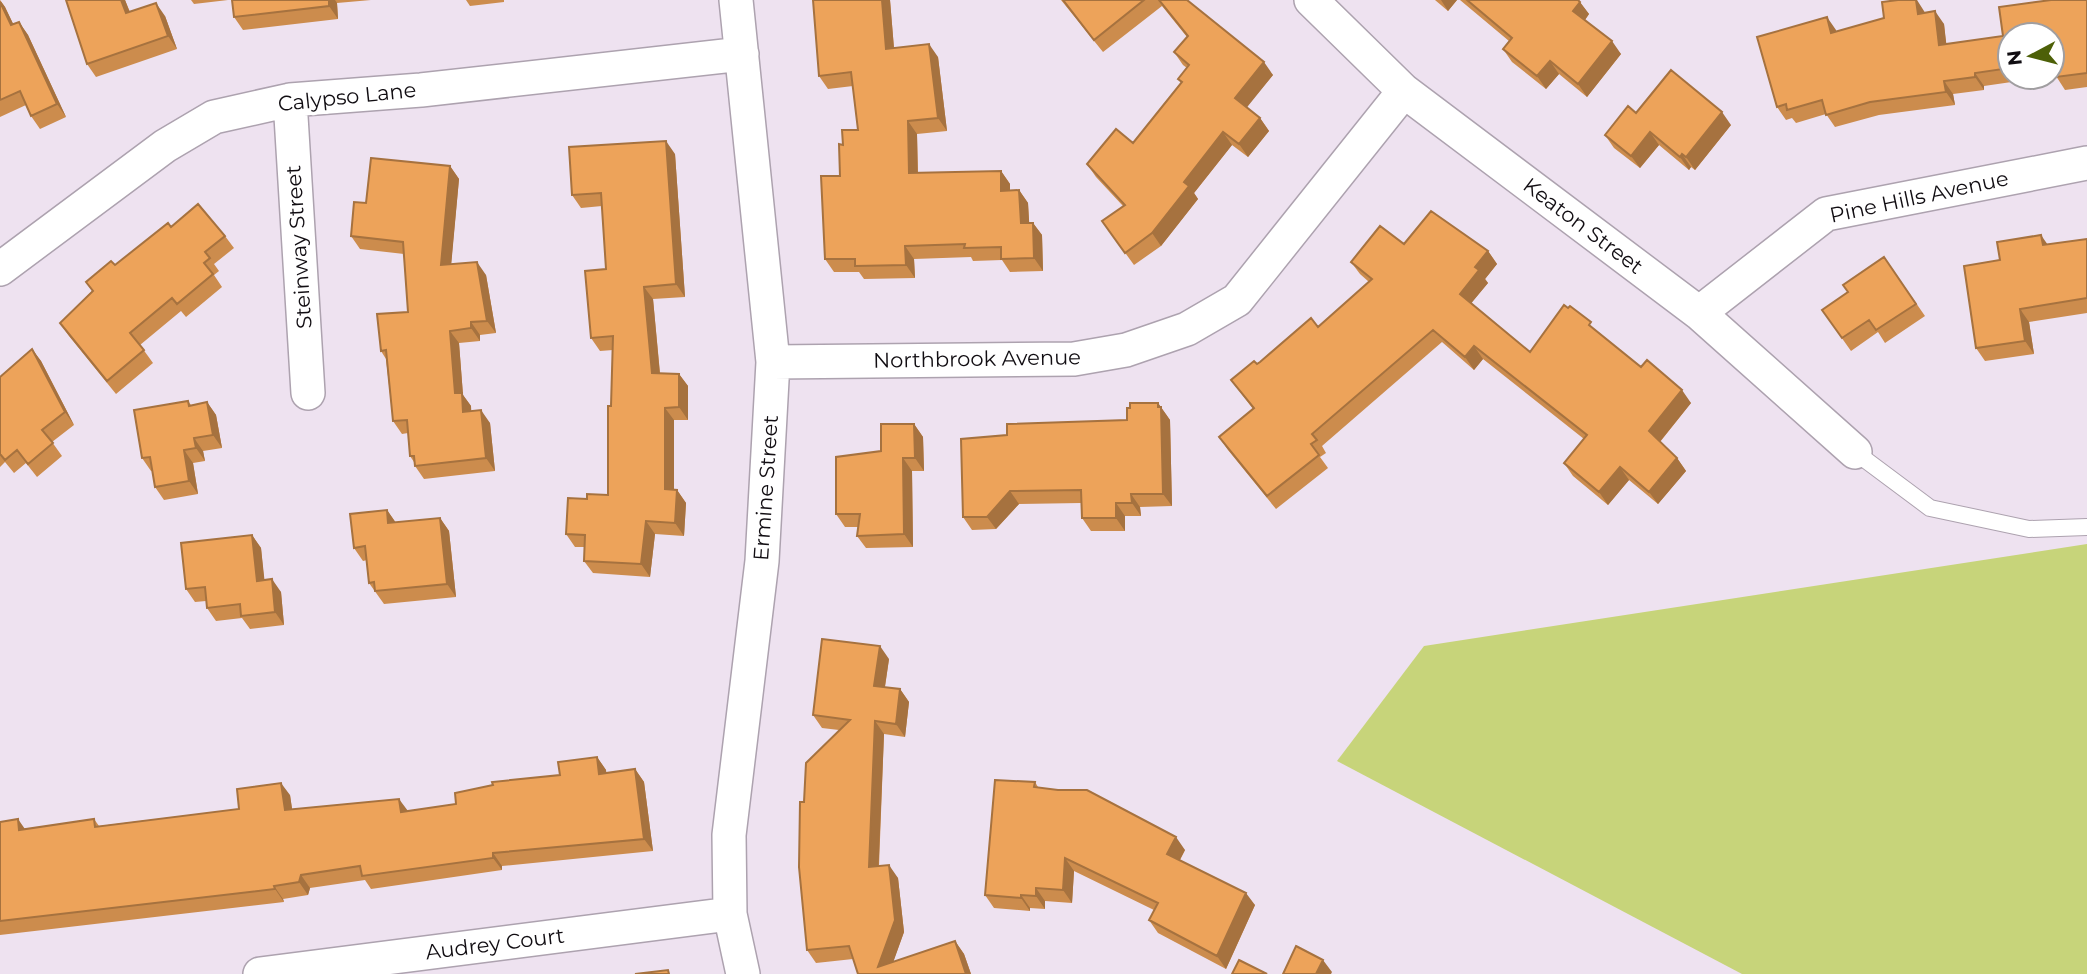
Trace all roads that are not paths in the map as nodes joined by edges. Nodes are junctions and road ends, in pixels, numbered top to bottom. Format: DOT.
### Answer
graph roads {
  1 [pos="736,0"];
  2 [pos="1311,0"];
  3 [pos="742,54"];
  4 [pos="1404,91"];
  5 [pos="290,100"];
  6 [pos="2087,163"];
  7 [pos="0,269"];
  8 [pos="1699,313"];
  9 [pos="773,362"];
  10 [pos="308,393"];
  11 [pos="1855,452"];
  12 [pos="2087,527"];
  13 [pos="730,914"];
  14 [pos="260,974"];
  15 [pos="743,974"];
  1 -- 3 [label="street, Ermine Street"];
  2 -- 4 [label="street, Keaton Street"];
  3 -- 5 [label="street, Calypso Lane"];
  3 -- 9 [label="street, Ermine Street"];
  4 -- 8 [label="street, Keaton Street"];
  4 -- 9 [label="street, Northbrook Avenue"];
  5 -- 7 [label="street, Calypso Lane"];
  5 -- 10 [label="street, Steinway Street"];
  6 -- 8 [label="street, Pine Hills Avenue"];
  8 -- 11 [label="street, Keaton Street"];
  9 -- 13 [label="street, Ermine Street"];
  11 -- 12 [label="lane"];
  13 -- 14 [label="street, Audrey Court"];
  13 -- 15 [label="street, Ermine Street"];
}
